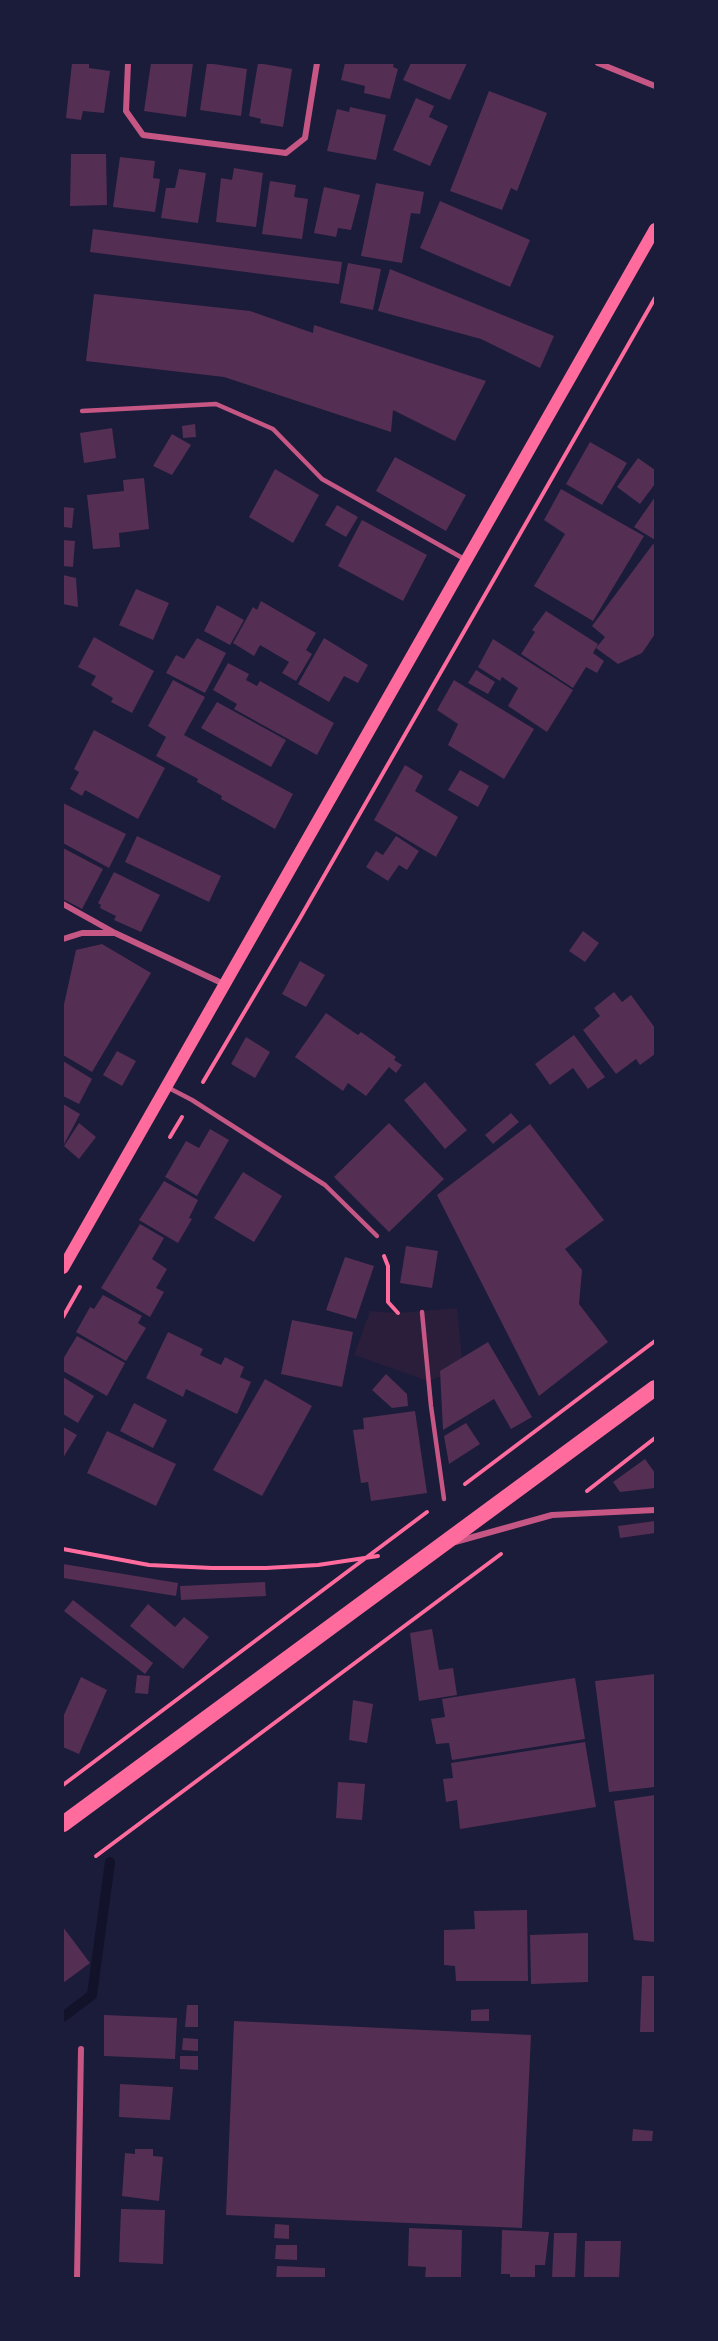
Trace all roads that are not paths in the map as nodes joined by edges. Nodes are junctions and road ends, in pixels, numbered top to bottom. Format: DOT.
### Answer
graph roads {
  1 [pos="128,63"];
  2 [pos="317,63"];
  3 [pos="598,63"];
  4 [pos="655,86"];
  5 [pos="655,229"];
  6 [pos="82,411"];
  7 [pos="466,560"];
  8 [pos="63,904"];
  9 [pos="115,933"];
  10 [pos="63,939"];
  11 [pos="226,985"];
  12 [pos="167,1087"];
  13 [pos="377,1236"];
  14 [pos="63,1268"];
  15 [pos="422,1312"];
  16 [pos="655,1388"];
  17 [pos="444,1499"];
  18 [pos="655,1510"];
  19 [pos="437,1547"];
  20 [pos="63,1824"];
  21 [pos="81,2049"];
  22 [pos="77,2278"];
  1 -- 2 [label="street"];
  3 -- 4 [label="street"];
  5 -- 7 [label="main road"];
  6 -- 7 [label="lane"];
  7 -- 11 [label="main road"];
  8 -- 9 [label="street"];
  9 -- 10 [label="street"];
  9 -- 11 [label="street"];
  11 -- 12 [label="main road"];
  12 -- 13 [label="lane"];
  12 -- 14 [label="main road"];
  15 -- 17 [label="lane"];
  16 -- 19 [label="highway"];
  18 -- 19 [label="street"];
  19 -- 20 [label="highway"];
  21 -- 22 [label="street"];
}
